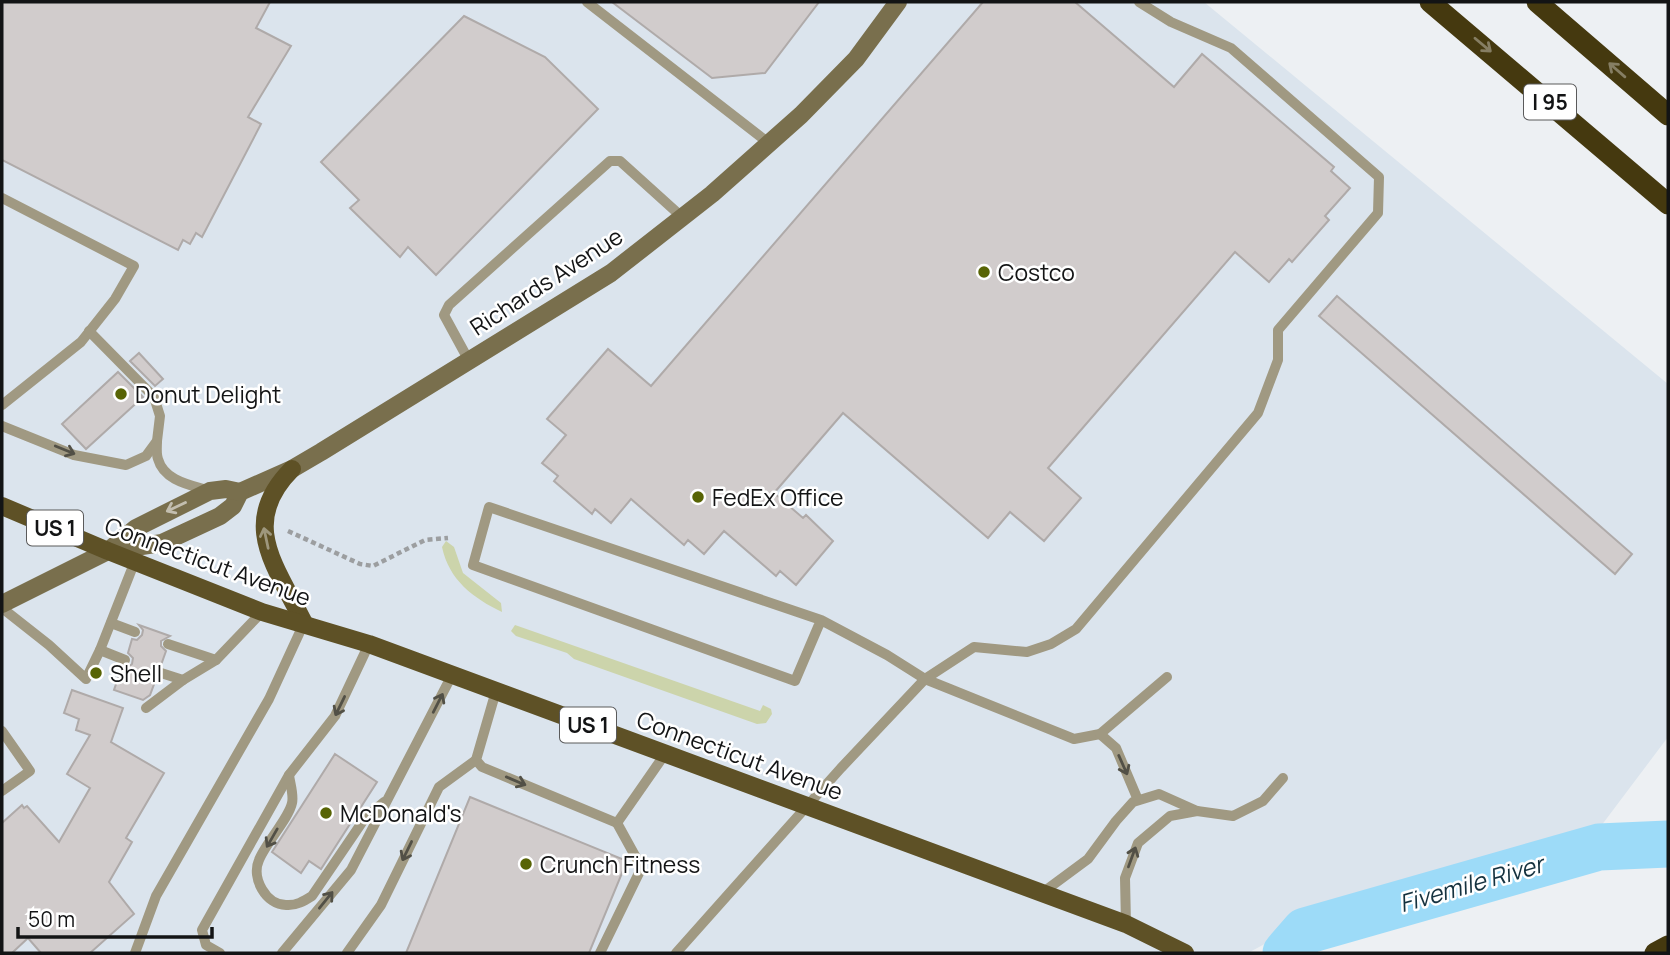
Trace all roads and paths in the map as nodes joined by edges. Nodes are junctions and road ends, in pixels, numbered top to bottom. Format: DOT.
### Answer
graph roads {
  1 [pos="587,2"];
  2 [pos="898,2"];
  3 [pos="1139,2"];
  4 [pos="1430,2"];
  5 [pos="1537,2"];
  6 [pos="1668,115"];
  7 [pos="770,144"];
  8 [pos="2,198"];
  9 [pos="1668,204"];
  10 [pos="682,217"];
  11 [pos="89,331"];
  12 [pos="468,359"];
  13 [pos="2,405"];
  14 [pos="2,426"];
  15 [pos="157,441"];
  16 [pos="292,468"];
  17 [pos="210,491"];
  18 [pos="240,492"];
  19 [pos="2,506"];
  20 [pos="286,530"];
  21 [pos="448,538"];
  22 [pos="108,551"];
  23 [pos="135,561"];
  24 [pos="2,606"];
  25 [pos="262,612"];
  26 [pos="821,620"];
  27 [pos="111,623"];
  28 [pos="304,623"];
  29 [pos="135,632"];
  30 [pos="168,644"];
  31 [pos="369,644"];
  32 [pos="100,650"];
  33 [pos="125,660"];
  34 [pos="216,660"];
  35 [pos="158,672"];
  36 [pos="452,675"];
  37 [pos="1167,677"];
  38 [pos="925,679"];
  39 [pos="183,680"];
  40 [pos="496,691"];
  41 [pos="146,708"];
  42 [pos="2,730"];
  43 [pos="1100,734"];
  44 [pos="665,754"];
  45 [pos="476,760"];
  46 [pos="289,775"];
  47 [pos="1283,778"];
  48 [pos="2,791"];
  49 [pos="389,797"];
  50 [pos="1139,800"];
  51 [pos="807,806"];
  52 [pos="1197,811"];
  53 [pos="617,823"];
  54 [pos="1042,893"];
  55 [pos="1126,924"];
  56 [pos="1668,946"];
  57 [pos="135,953"];
  58 [pos="220,953"];
  59 [pos="282,953"];
  60 [pos="347,953"];
  61 [pos="600,953"];
  62 [pos="676,953"];
  63 [pos="1185,953"];
  64 [pos="1656,953"];
  1 -- 7 [label="lane"];
  2 -- 7 [label="street, Richards Avenue"];
  3 -- 38 [label="lane"];
  4 -- 9 [label="highway, I 95, one-way"];
  6 -- 5 [label="highway, one-way"];
  7 -- 10 [label="street, Richards Avenue"];
  8 -- 11 [label="lane"];
  10 -- 12 [label="street, Richards Avenue"];
  10 -- 12 [label="lane"];
  11 -- 13 [label="lane"];
  11 -- 15 [label="lane"];
  12 -- 16 [label="street, Richards Avenue"];
  14 -- 15 [label="lane, one-way"];
  15 -- 17 [label="lane"];
  16 -- 18 [label="street, Richards Avenue"];
  28 -- 16 [label="main road, one-way"];
  17 -- 18 [label="street, Richards Avenue"];
  17 -- 22 [label="street, Richards Avenue, one-way"];
  18 -- 22 [label="street, Richards Avenue"];
  19 -- 22 [label="main road, Connecticut Avenue / US 1"];
  20 -- 21 [label="path"];
  22 -- 23 [label="main road, Connecticut Avenue / US 1"];
  22 -- 24 [label="street, Richards Avenue"];
  23 -- 25 [label="main road, Connecticut Avenue / US 1"];
  23 -- 27 [label="lane"];
  24 -- 32 [label="lane"];
  25 -- 28 [label="main road, Connecticut Avenue / US 1"];
  25 -- 34 [label="lane"];
  26 -- 26 [label="lane"];
  26 -- 38 [label="lane"];
  27 -- 29 [label="lane"];
  27 -- 32 [label="lane"];
  28 -- 31 [label="main road, Connecticut Avenue / US 1"];
  28 -- 57 [label="lane"];
  30 -- 34 [label="lane"];
  31 -- 36 [label="main road, Connecticut Avenue / US 1"];
  31 -- 46 [label="lane, one-way"];
  32 -- 33 [label="lane"];
  34 -- 39 [label="lane"];
  35 -- 39 [label="lane"];
  36 -- 40 [label="main road, Connecticut Avenue / US 1"];
  49 -- 36 [label="lane, one-way"];
  37 -- 43 [label="lane"];
  38 -- 43 [label="lane"];
  38 -- 51 [label="lane"];
  39 -- 41 [label="lane"];
  40 -- 44 [label="main road, Connecticut Avenue / US 1"];
  40 -- 45 [label="lane"];
  42 -- 48 [label="lane"];
  43 -- 50 [label="lane, one-way"];
  44 -- 51 [label="main road, Connecticut Avenue / US 1"];
  44 -- 53 [label="lane"];
  45 -- 53 [label="lane, one-way"];
  45 -- 60 [label="lane, one-way"];
  46 -- 49 [label="lane, one-way"];
  46 -- 58 [label="lane"];
  47 -- 52 [label="lane"];
  59 -- 49 [label="lane, one-way"];
  50 -- 52 [label="lane"];
  50 -- 54 [label="lane"];
  51 -- 54 [label="main road, Connecticut Avenue / US 1"];
  51 -- 62 [label="lane"];
  55 -- 52 [label="lane, one-way"];
  53 -- 61 [label="lane"];
  54 -- 55 [label="main road, Connecticut Avenue / US 1"];
  55 -- 63 [label="main road, Connecticut Avenue / US 1"];
  56 -- 64 [label="highway"];
}
